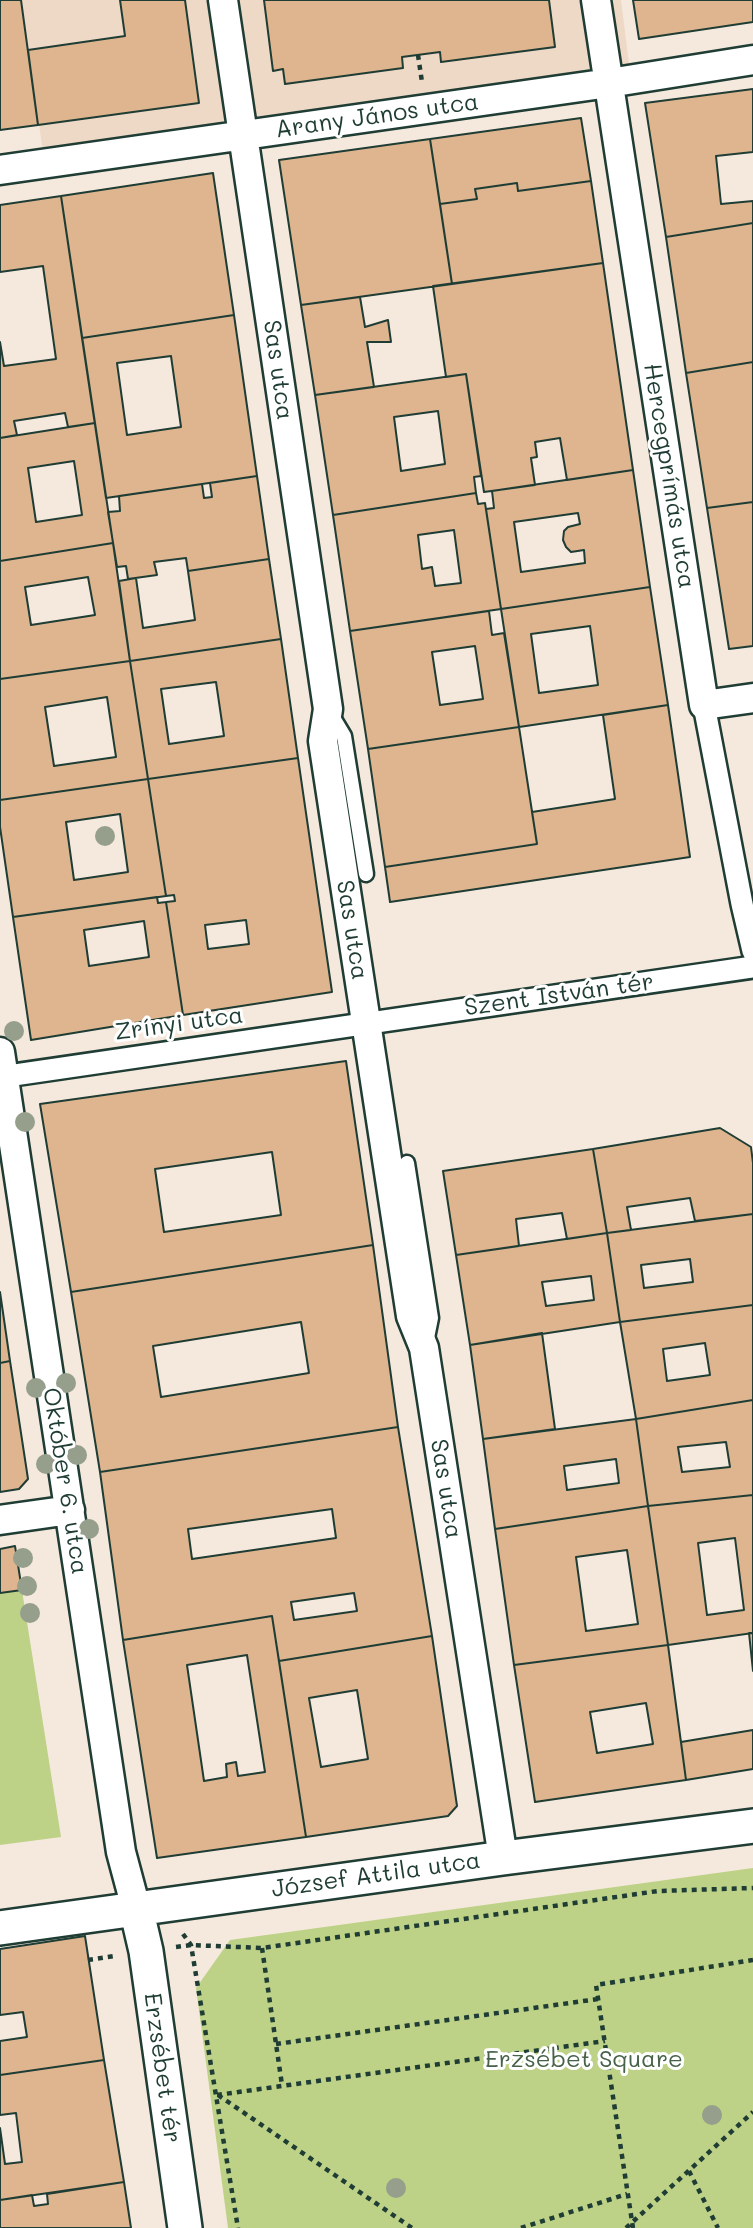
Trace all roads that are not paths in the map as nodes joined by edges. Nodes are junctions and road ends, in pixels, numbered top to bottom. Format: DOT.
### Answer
graph roads {
  1 [pos="223,0"];
  2 [pos="596,0"];
  3 [pos="753,60"];
  4 [pos="609,83"];
  5 [pos="245,135"];
  6 [pos="0,170"];
  7 [pos="753,698"];
  8 [pos="704,705"];
  9 [pos="328,709"];
  10 [pos="366,874"];
  11 [pos="753,951"];
  12 [pos="753,967"];
  13 [pos="366,1024"];
  14 [pos="1,1069"];
  15 [pos="407,1163"];
  16 [pos="425,1348"];
  17 [pos="70,1510"];
  18 [pos="0,1520"];
  19 [pos="753,1826"];
  20 [pos="503,1858"];
  21 [pos="136,1908"];
  22 [pos="0,1928"];
  23 [pos="185,2228"];
  1 -- 5 [label="street, Sas utca"];
  2 -- 4 [label="street, Hercegprímás utca"];
  3 -- 4 [label="street, Arany János utca"];
  4 -- 5 [label="street, Arany János utca"];
  4 -- 8 [label="street, Hercegprímás utca"];
  5 -- 6 [label="street, Arany János utca"];
  5 -- 9 [label="street, Sas utca"];
  7 -- 8 [label="street"];
  8 -- 11 [label="street, Hercegprímás utca"];
  9 -- 10 [label="lane"];
  9 -- 13 [label="street, Sas utca"];
  12 -- 13 [label="street, Szent István tér"];
  13 -- 14 [label="street, Zrínyi utca"];
  13 -- 16 [label="street, Sas utca"];
  14 -- 17 [label="street, Október 6. utca"];
  15 -- 16 [label="lane"];
  16 -- 20 [label="street, Sas utca"];
  17 -- 18 [label="street"];
  17 -- 21 [label="street, Október 6. utca"];
  19 -- 20 [label="street, József Attila utca"];
  20 -- 21 [label="street, József Attila utca"];
  21 -- 22 [label="street, József Attila utca"];
  21 -- 23 [label="street, Erzsébet tér"];
}
